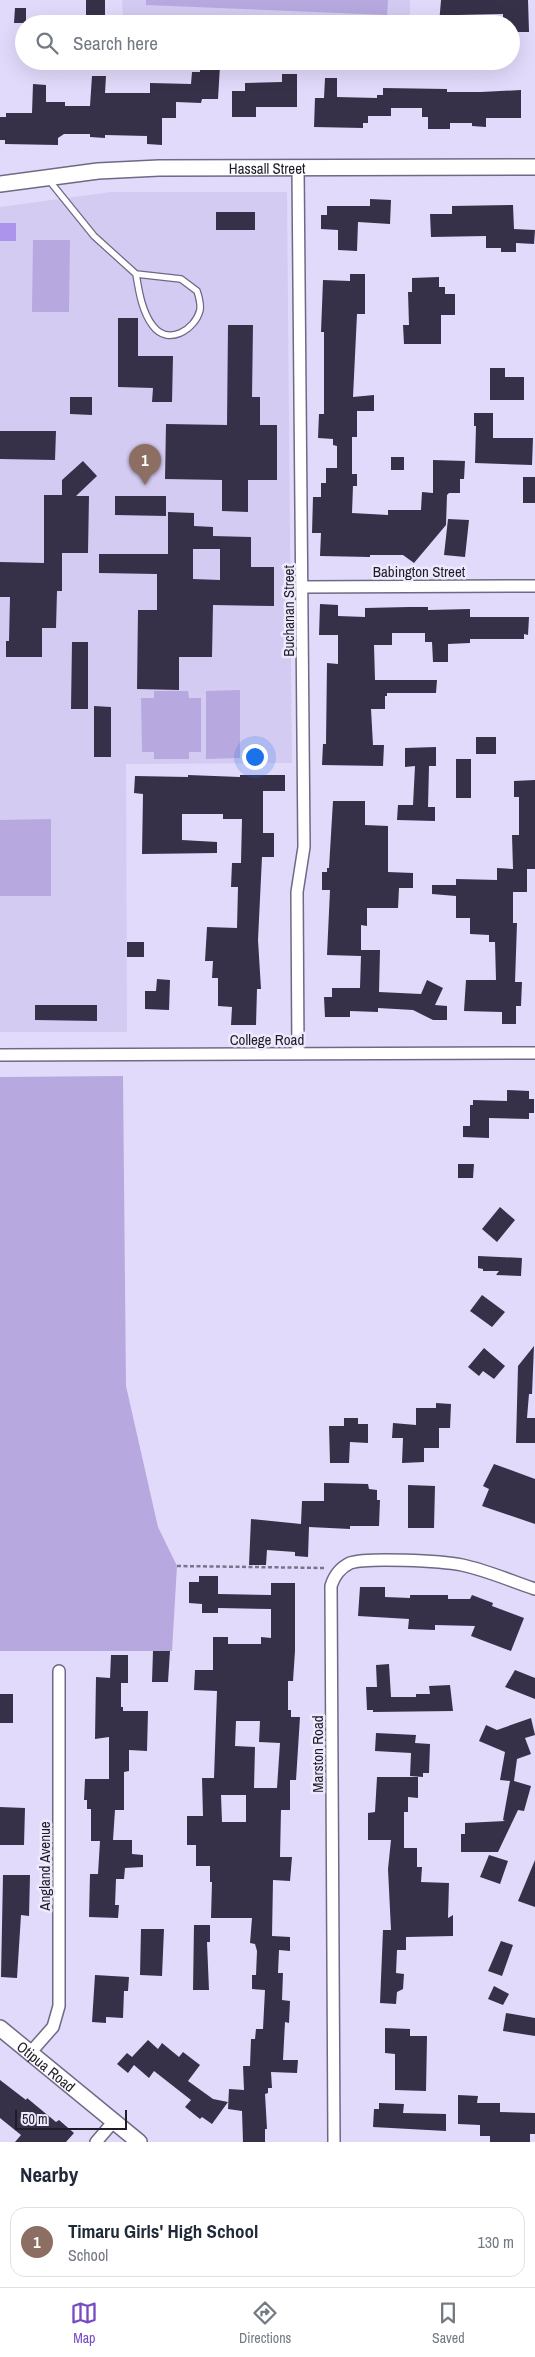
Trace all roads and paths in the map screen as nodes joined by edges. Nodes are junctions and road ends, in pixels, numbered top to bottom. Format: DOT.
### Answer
graph roads {
  1 [pos="535,167"];
  2 [pos="298,168"];
  3 [pos="47,178"];
  4 [pos="0,184"];
  5 [pos="136,274"];
  6 [pos="535,586"];
  7 [pos="302,587"];
  8 [pos="535,1053"];
  9 [pos="298,1054"];
  10 [pos="0,1056"];
  11 [pos="177,1566"];
  12 [pos="342,1568"];
  13 [pos="535,1589"];
  14 [pos="60,1671"];
  15 [pos="0,2028"];
  16 [pos="30,2053"];
  17 [pos="114,2121"];
  18 [pos="96,2142"];
  19 [pos="140,2142"];
  20 [pos="334,2142"];
  1 -- 2 [label="street, Hassall Street"];
  2 -- 3 [label="street, Hassall Street"];
  2 -- 7 [label="street, Buchanan Street"];
  3 -- 4 [label="street, Hassall Street"];
  3 -- 5 [label="lane"];
  5 -- 5 [label="lane"];
  6 -- 7 [label="street, Babington Street"];
  7 -- 9 [label="street, Buchanan Street"];
  8 -- 9 [label="street, College Road"];
  9 -- 10 [label="street, College Road"];
  11 -- 12 [label="path"];
  12 -- 13 [label="street"];
  12 -- 20 [label="street, Marston Road"];
  14 -- 16 [label="street, Angland Avenue"];
  15 -- 16 [label="street, Otipua Road"];
  16 -- 17 [label="street, Otipua Road"];
  17 -- 18 [label="street"];
  17 -- 19 [label="street, Otipua Road"];
}
